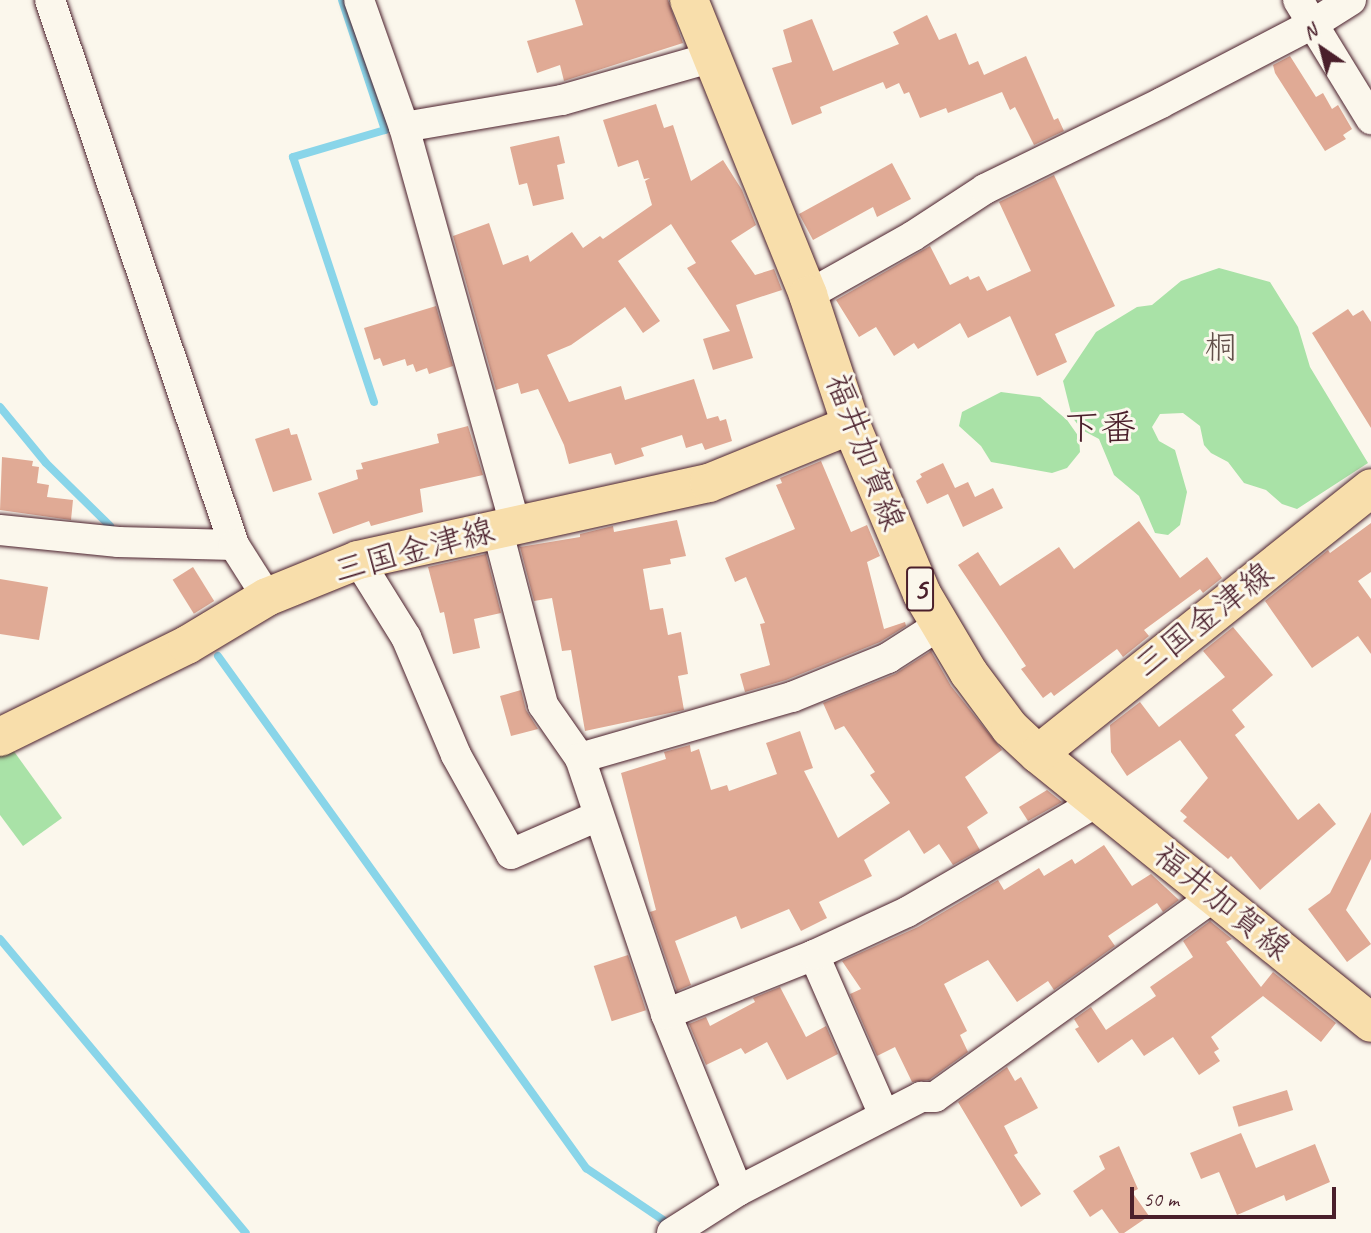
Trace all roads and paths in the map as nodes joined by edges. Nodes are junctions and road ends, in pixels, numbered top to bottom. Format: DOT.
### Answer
graph roads {
  1 [pos="50,0"];
  2 [pos="359,0"];
  3 [pos="689,0"];
  4 [pos="1351,0"];
  5 [pos="1306,12"];
  6 [pos="713,57"];
  7 [pos="1371,119"];
  8 [pos="404,127"];
  9 [pos="807,295"];
  10 [pos="851,425"];
  11 [pos="1371,488"];
  12 [pos="506,526"];
  13 [pos="0,530"];
  14 [pos="234,545"];
  15 [pos="358,559"];
  16 [pos="267,597"];
  17 [pos="938,626"];
  18 [pos="0,737"];
  19 [pos="1038,754"];
  20 [pos="580,758"];
  21 [pos="1097,802"];
  22 [pos="598,816"];
  23 [pos="1215,895"];
  24 [pos="814,955"];
  25 [pos="666,1014"];
  26 [pos="1371,1023"];
  27 [pos="884,1115"];
  28 [pos="738,1191"];
  29 [pos="672,1233"];
  1 -- 14 [label="street"];
  2 -- 8 [label="street"];
  3 -- 6 [label="main road, 福井加賀線 / 5"];
  4 -- 5 [label="street"];
  5 -- 7 [label="street"];
  5 -- 9 [label="street"];
  6 -- 8 [label="street"];
  6 -- 9 [label="main road, 福井加賀線 / 5"];
  8 -- 12 [label="street"];
  9 -- 10 [label="main road, 福井加賀線 / 5"];
  10 -- 12 [label="main road, 三国金津線"];
  10 -- 17 [label="main road, 福井加賀線 / 5"];
  11 -- 19 [label="main road, 三国金津線"];
  12 -- 15 [label="main road, 三国金津線"];
  12 -- 20 [label="street"];
  13 -- 14 [label="street"];
  14 -- 16 [label="street"];
  15 -- 16 [label="main road, 三国金津線"];
  15 -- 22 [label="street"];
  16 -- 18 [label="main road, 三国金津線"];
  17 -- 19 [label="main road, 福井加賀線 / 5"];
  17 -- 20 [label="street"];
  19 -- 21 [label="main road, 福井加賀線 / 5"];
  20 -- 22 [label="street"];
  21 -- 23 [label="main road, 福井加賀線 / 5"];
  21 -- 24 [label="street"];
  22 -- 25 [label="street"];
  23 -- 26 [label="main road, 福井加賀線 / 5"];
  23 -- 27 [label="street"];
  24 -- 25 [label="street"];
  24 -- 27 [label="street"];
  25 -- 28 [label="street"];
  27 -- 28 [label="street"];
  28 -- 29 [label="street"];
}
